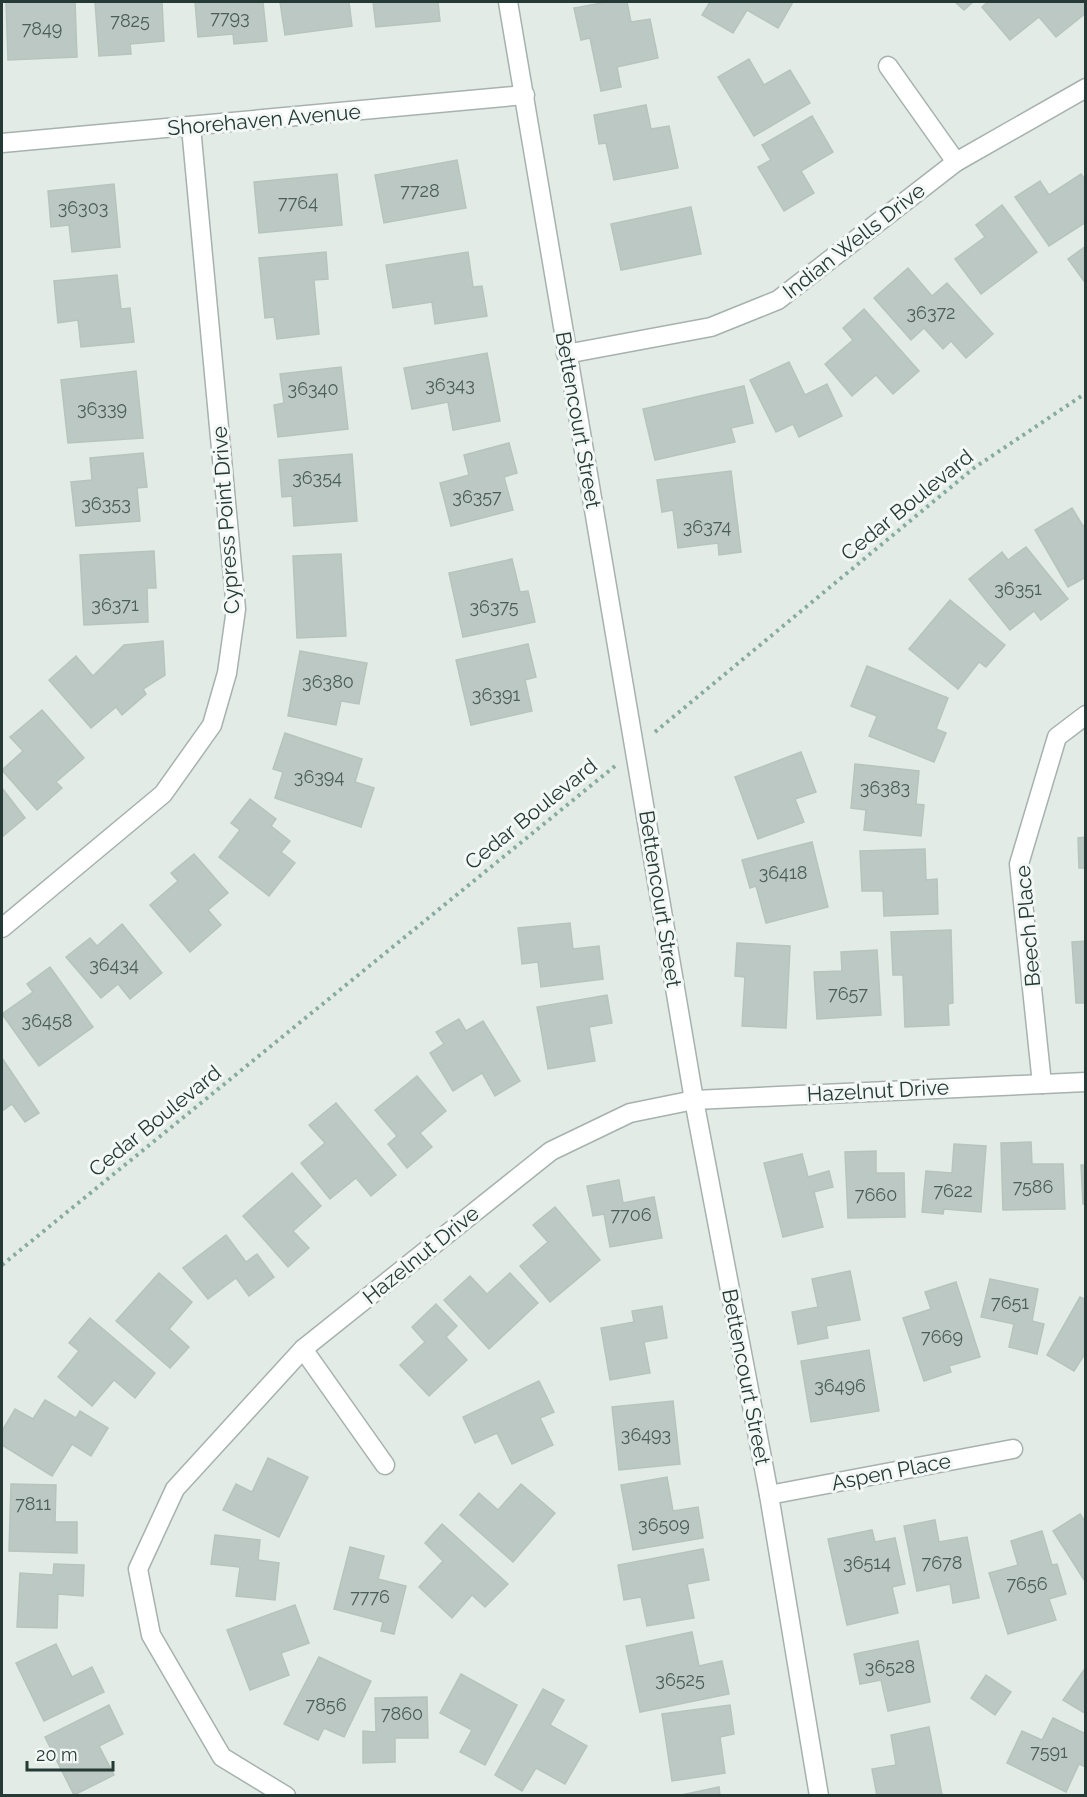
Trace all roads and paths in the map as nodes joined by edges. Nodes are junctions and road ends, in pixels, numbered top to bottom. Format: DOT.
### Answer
graph roads {
  1 [pos="508,2"];
  2 [pos="888,66"];
  3 [pos="1086,88"];
  4 [pos="525,95"];
  5 [pos="191,127"];
  6 [pos="2,143"];
  7 [pos="956,162"];
  8 [pos="567,354"];
  9 [pos="1086,393"];
  10 [pos="1086,715"];
  11 [pos="636,749"];
  12 [pos="2,928"];
  13 [pos="1042,1083"];
  14 [pos="1086,1083"];
  15 [pos="694,1100"];
  16 [pos="2,1266"];
  17 [pos="303,1349"];
  18 [pos="1013,1449"];
  19 [pos="384,1465"];
  20 [pos="769,1495"];
  21 [pos="286,1796"];
  22 [pos="819,1796"];
  1 -- 4 [label="street, Bettencourt Street"];
  2 -- 7 [label="street"];
  3 -- 7 [label="street, Indian Wells Drive"];
  4 -- 5 [label="street, Shorehaven Avenue"];
  4 -- 8 [label="street, Bettencourt Street"];
  5 -- 6 [label="street, Shorehaven Avenue"];
  5 -- 12 [label="street, Cypress Point Drive"];
  7 -- 8 [label="street, Indian Wells Drive"];
  8 -- 11 [label="street, Bettencourt Street"];
  9 -- 11 [label="path, Cedar Boulevard"];
  10 -- 13 [label="street, Beech Place"];
  11 -- 15 [label="street, Bettencourt Street"];
  11 -- 16 [label="path, Cedar Boulevard"];
  13 -- 14 [label="street, Hazelnut Drive"];
  13 -- 15 [label="street, Hazelnut Drive"];
  15 -- 17 [label="street, Hazelnut Drive"];
  15 -- 20 [label="street, Bettencourt Street"];
  17 -- 19 [label="street"];
  17 -- 21 [label="street, Hazelnut Drive"];
  18 -- 20 [label="street, Aspen Place"];
  20 -- 22 [label="street, Bettencourt Street"];
}
